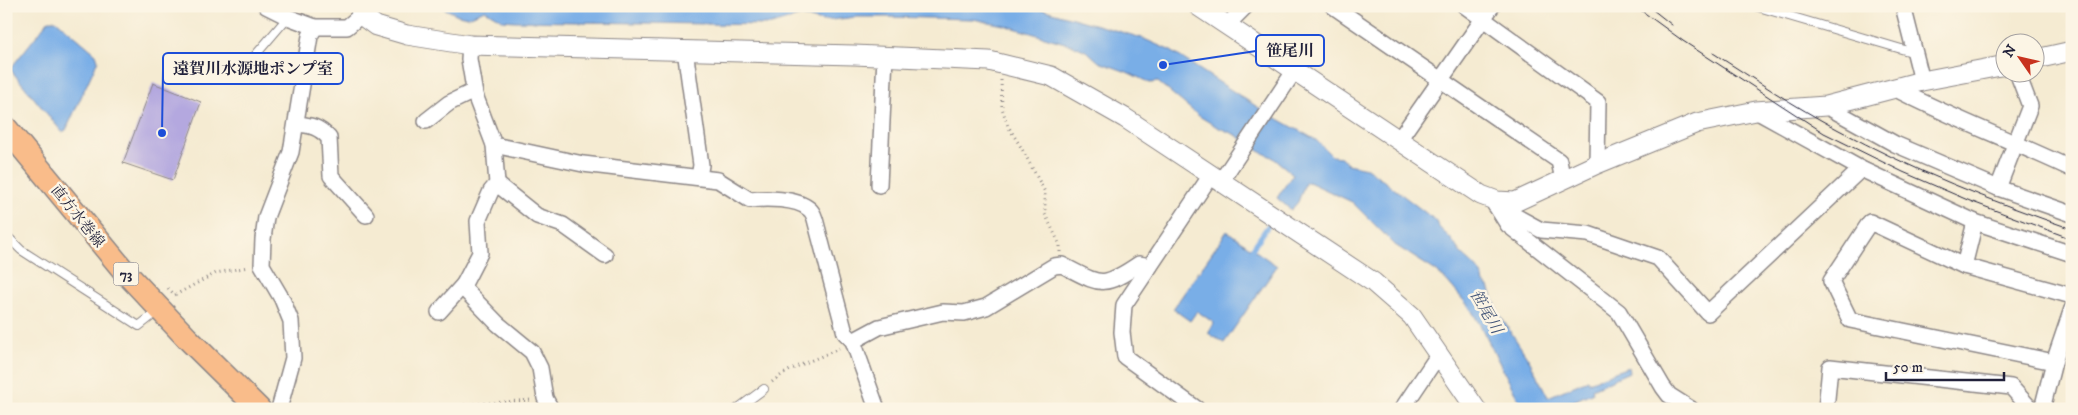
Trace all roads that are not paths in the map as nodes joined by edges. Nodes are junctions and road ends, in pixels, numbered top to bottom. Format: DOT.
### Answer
graph roads {
  1 [pos="266,6"];
  2 [pos="1198,6"];
  3 [pos="1246,6"];
  4 [pos="1333,6"];
  5 [pos="1465,6"];
  6 [pos="1755,6"];
  7 [pos="1902,6"];
  8 [pos="360,11"];
  9 [pos="1488,12"];
  10 [pos="288,17"];
  11 [pos="1227,25"];
  12 [pos="315,27"];
  13 [pos="470,44"];
  14 [pos="685,50"];
  15 [pos="2072,51"];
  16 [pos="1915,53"];
  17 [pos="885,56"];
  18 [pos="2046,56"];
  19 [pos="253,58"];
  20 [pos="1996,67"];
  21 [pos="1292,74"];
  22 [pos="1441,80"];
  23 [pos="1922,81"];
  24 [pos="2022,82"];
  25 [pos="1894,88"];
  26 [pos="474,91"];
  27 [pos="1826,106"];
  28 [pos="1756,111"];
  29 [pos="426,121"];
  30 [pos="296,124"];
  31 [pos="6,128"];
  32 [pos="1398,141"];
  33 [pos="2015,142"];
  34 [pos="494,146"];
  35 [pos="1597,164"];
  36 [pos="1861,169"];
  37 [pos="2072,169"];
  38 [pos="1221,174"];
  39 [pos="699,177"];
  40 [pos="1563,180"];
  41 [pos="497,184"];
  42 [pos="879,185"];
  43 [pos="1998,188"];
  44 [pos="1488,200"];
  45 [pos="2072,214"];
  46 [pos="366,216"];
  47 [pos="1975,222"];
  48 [pos="8,237"];
  49 [pos="2072,254"];
  50 [pos="605,255"];
  51 [pos="1150,266"];
  52 [pos="1964,266"];
  53 [pos="464,284"];
  54 [pos="2072,296"];
  55 [pos="2072,308"];
  56 [pos="160,310"];
  57 [pos="440,312"];
  58 [pos="853,341"];
  59 [pos="1439,354"];
  60 [pos="2054,362"];
  61 [pos="764,389"];
  62 [pos="548,404"];
  63 [pos="259,409"];
  64 [pos="278,409"];
  65 [pos="737,409"];
  66 [pos="877,409"];
  67 [pos="1197,409"];
  68 [pos="1402,409"];
  69 [pos="1476,409"];
  70 [pos="1691,409"];
  71 [pos="1826,409"];
  72 [pos="2031,409"];
  73 [pos="2042,409"];
  1 -- 10 [label="street"];
  2 -- 11 [label="street"];
  3 -- 11 [label="street"];
  4 -- 22 [label="street"];
  5 -- 9 [label="street"];
  6 -- 16 [label="lane"];
  7 -- 16 [label="street"];
  8 -- 12 [label="street"];
  8 -- 13 [label="street"];
  9 -- 22 [label="street"];
  9 -- 35 [label="street"];
  10 -- 12 [label="street"];
  10 -- 19 [label="lane"];
  11 -- 21 [label="street"];
  12 -- 30 [label="street"];
  13 -- 14 [label="street"];
  13 -- 26 [label="street"];
  14 -- 17 [label="street"];
  14 -- 39 [label="street"];
  15 -- 18 [label="street"];
  16 -- 23 [label="street"];
  17 -- 38 [label="street"];
  17 -- 42 [label="street"];
  20 -- 23 [label="street"];
  21 -- 32 [label="street"];
  21 -- 38 [label="street"];
  22 -- 32 [label="street"];
  22 -- 40 [label="street"];
  23 -- 25 [label="street"];
  24 -- 33 [label="street"];
  25 -- 27 [label="street"];
  25 -- 33 [label="street"];
  26 -- 29 [label="street"];
  26 -- 34 [label="street"];
  27 -- 28 [label="street"];
  27 -- 43 [label="street"];
  28 -- 35 [label="street"];
  28 -- 36 [label="street"];
  30 -- 46 [label="street"];
  30 -- 64 [label="street"];
  31 -- 56 [label="main road, 直方水巻線 / 73"];
  32 -- 44 [label="street"];
  33 -- 37 [label="street"];
  33 -- 43 [label="street"];
  34 -- 39 [label="street"];
  34 -- 41 [label="street"];
  35 -- 40 [label="street"];
  36 -- 44 [label="street"];
  36 -- 47 [label="street"];
  38 -- 51 [label="street"];
  38 -- 59 [label="street"];
  39 -- 58 [label="street"];
  40 -- 44 [label="street"];
  41 -- 50 [label="street"];
  41 -- 53 [label="street"];
  43 -- 45 [label="street"];
  44 -- 70 [label="street"];
  47 -- 49 [label="street"];
  47 -- 52 [label="street"];
  48 -- 56 [label="lane"];
  51 -- 58 [label="street"];
  51 -- 67 [label="street"];
  52 -- 54 [label="street"];
  52 -- 60 [label="street"];
  53 -- 57 [label="street"];
  53 -- 62 [label="street"];
  55 -- 60 [label="street"];
  56 -- 63 [label="main road, 直方水巻線 / 73"];
  58 -- 66 [label="street"];
  59 -- 68 [label="street"];
  59 -- 69 [label="street"];
  60 -- 73 [label="street"];
  61 -- 65 [label="lane"];
  71 -- 72 [label="street"];
}
